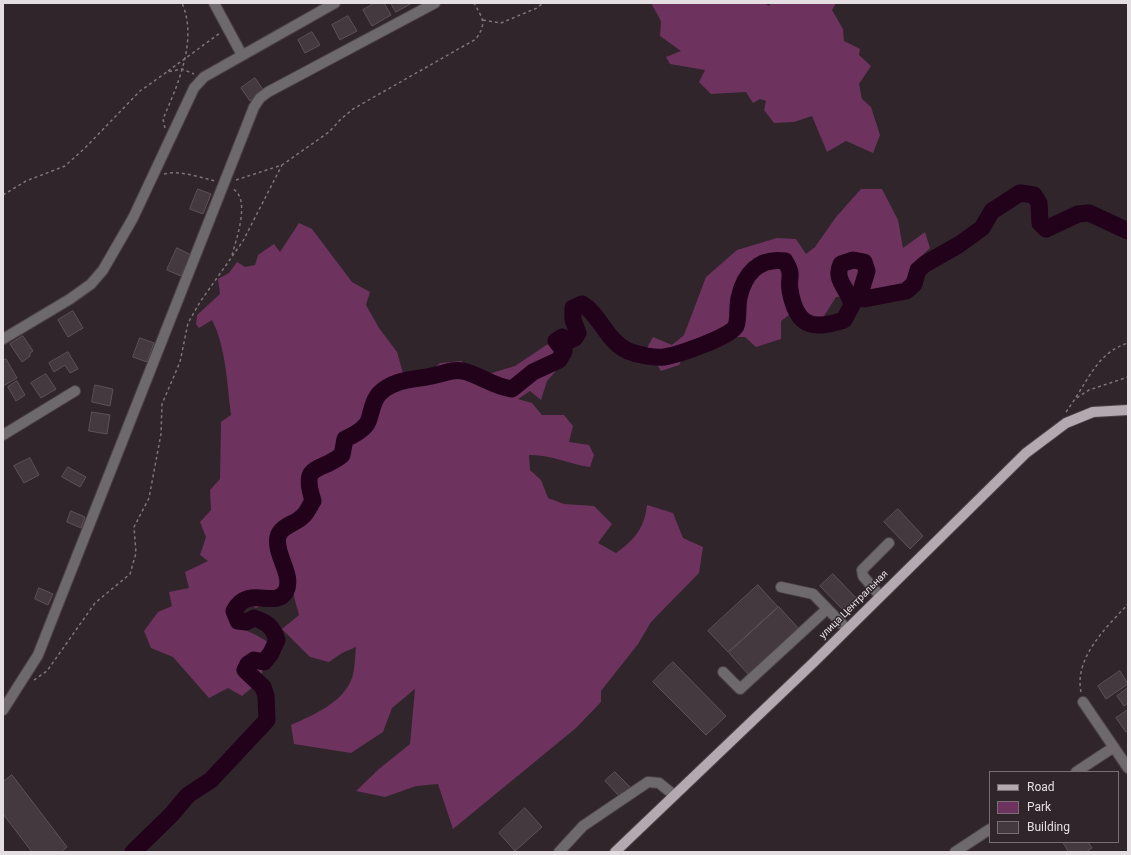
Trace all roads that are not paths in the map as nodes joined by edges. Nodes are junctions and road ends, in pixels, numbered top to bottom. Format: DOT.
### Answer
graph roads {
  1 [pos="214,3"];
  2 [pos="335,3"];
  3 [pos="434,3"];
  4 [pos="242,56"];
  5 [pos="3,339"];
  6 [pos="75,391"];
  7 [pos="1128,410"];
  8 [pos="3,435"];
  9 [pos="888,544"];
  10 [pos="781,587"];
  11 [pos="880,596"];
  12 [pos="827,609"];
  13 [pos="847,629"];
  14 [pos="723,672"];
  15 [pos="1083,702"];
  16 [pos="3,710"];
  17 [pos="1114,747"];
  18 [pos="1128,768"];
  19 [pos="1078,771"];
  20 [pos="674,796"];
  21 [pos="989,830"];
  22 [pos="559,852"];
  23 [pos="615,852"];
  24 [pos="955,852"];
  1 -- 4 [label="street"];
  2 -- 4 [label="street"];
  3 -- 16 [label="street"];
  4 -- 5 [label="street"];
  6 -- 8 [label="street"];
  7 -- 11 [label="main road, улица Центральная"];
  9 -- 11 [label="street"];
  10 -- 12 [label="street"];
  11 -- 13 [label="main road, улица Центральная"];
  12 -- 13 [label="street"];
  12 -- 14 [label="street"];
  13 -- 20 [label="main road, улица Центральная"];
  15 -- 17 [label="street"];
  17 -- 18 [label="street"];
  17 -- 19 [label="street"];
  20 -- 22 [label="street"];
  20 -- 23 [label="main road, улица Центральная"];
  21 -- 24 [label="street"];
}
